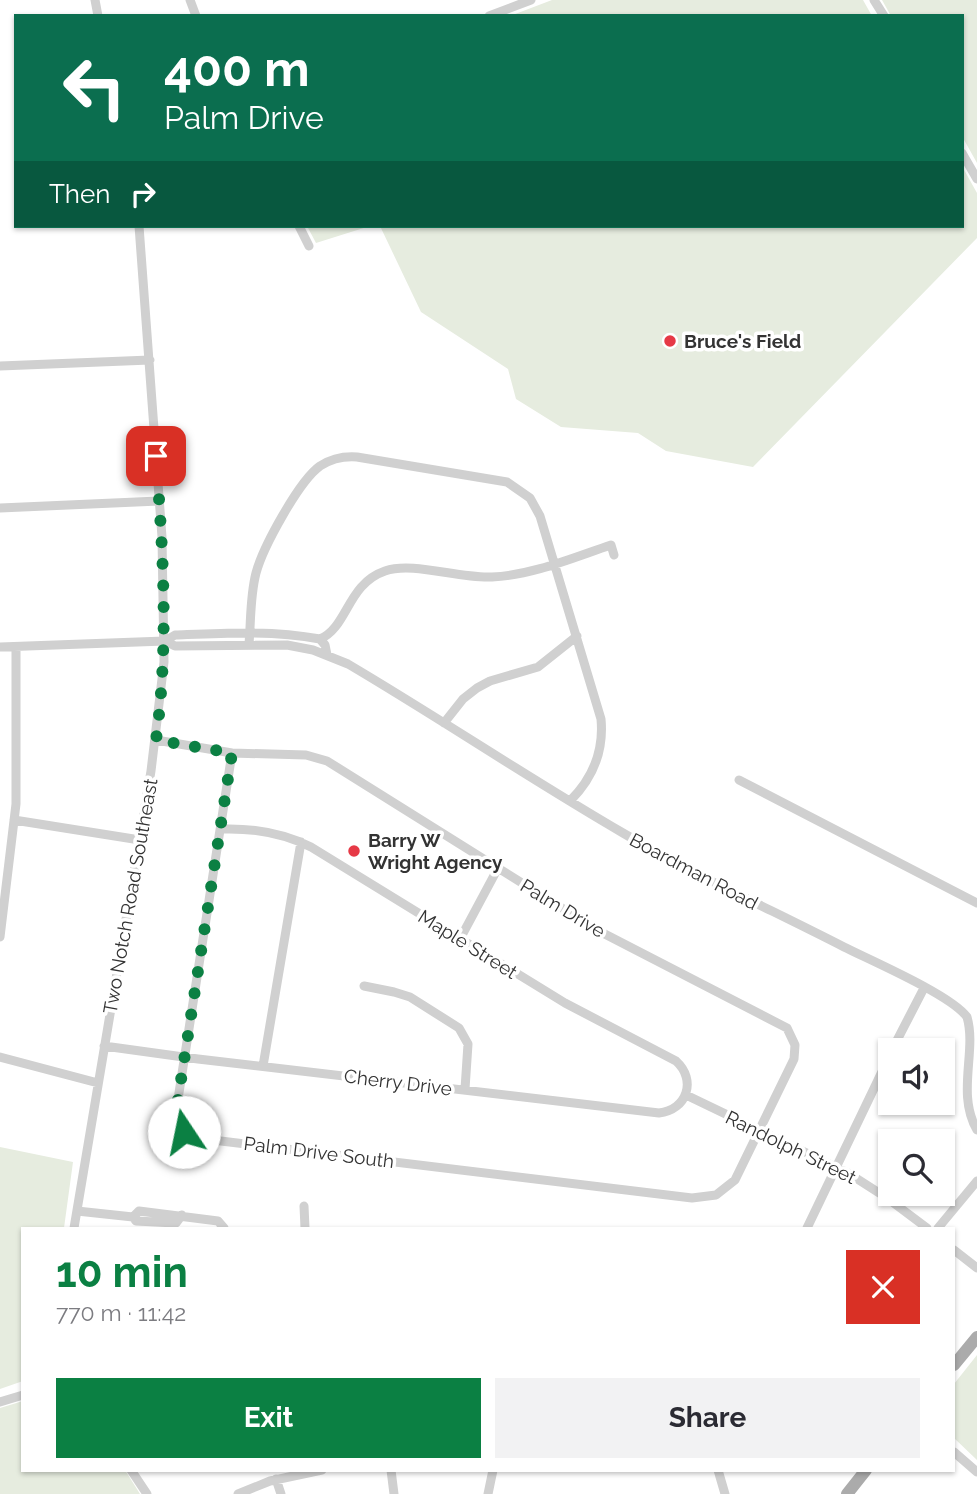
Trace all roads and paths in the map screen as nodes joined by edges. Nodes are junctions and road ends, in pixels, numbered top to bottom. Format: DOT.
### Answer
graph roads {
  1 [pos="531,0"];
  2 [pos="494,14"];
  3 [pos="964,156"];
  4 [pos="977,179"];
  5 [pos="139,228"];
  6 [pos="300,228"];
  7 [pos="309,246"];
  8 [pos="150,360"];
  9 [pos="0,366"];
  10 [pos="159,501"];
  11 [pos="0,508"];
  12 [pos="614,555"];
  13 [pos="555,564"];
  14 [pos="250,631"];
  15 [pos="577,636"];
  16 [pos="320,639"];
  17 [pos="165,641"];
  18 [pos="249,644"];
  19 [pos="16,646"];
  20 [pos="0,647"];
  21 [pos="327,655"];
  22 [pos="444,723"];
  23 [pos="156,740"];
  24 [pos="232,753"];
  25 [pos="739,780"];
  26 [pos="570,801"];
  27 [pos="14,820"];
  28 [pos="222,829"];
  29 [pos="140,841"];
  30 [pos="301,842"];
  31 [pos="498,868"];
  32 [pos="977,903"];
  33 [pos="0,937"];
  34 [pos="460,939"];
  35 [pos="364,986"];
  36 [pos="924,988"];
  37 [pos="899,1038"];
  38 [pos="104,1046"];
  39 [pos="0,1057"];
  40 [pos="183,1057"];
  41 [pos="263,1066"];
  42 [pos="878,1081"];
  43 [pos="98,1083"];
  44 [pos="465,1089"];
  45 [pos="686,1095"];
  46 [pos="759,1130"];
  47 [pos="977,1130"];
  48 [pos="836,1167"];
  49 [pos="977,1181"];
  50 [pos="304,1206"];
  51 [pos="77,1211"];
  52 [pos="74,1227"];
  53 [pos="223,1227"];
  54 [pos="305,1227"];
  55 [pos="807,1227"];
  56 [pos="926,1227"];
  57 [pos="939,1227"];
  58 [pos="955,1251"];
  59 [pos="977,1268"];
  60 [pos="977,1337"];
  61 [pos="955,1364"];
  62 [pos="21,1396"];
  63 [pos="0,1402"];
  64 [pos="955,1453"];
  65 [pos="132,1472"];
  66 [pos="312,1472"];
  67 [pos="391,1472"];
  68 [pos="493,1472"];
  69 [pos="719,1472"];
  70 [pos="864,1472"];
  71 [pos="977,1472"];
  72 [pos="276,1479"];
  73 [pos="146,1494"];
  74 [pos="238,1494"];
  75 [pos="281,1494"];
  76 [pos="394,1494"];
  77 [pos="488,1494"];
  78 [pos="725,1494"];
  79 [pos="847,1494"];
  1 -- 2 [label="street"];
  3 -- 4 [label="street"];
  5 -- 8 [label="street, Two Notch Road Southeast"];
  6 -- 7 [label="street"];
  8 -- 9 [label="street"];
  8 -- 10 [label="street, Two Notch Road Southeast"];
  10 -- 11 [label="street"];
  10 -- 17 [label="street, Two Notch Road Southeast"];
  12 -- 13 [label="street"];
  13 -- 14 [label="street"];
  13 -- 15 [label="street"];
  13 -- 16 [label="street"];
  14 -- 16 [label="street, Boardman Road"];
  14 -- 17 [label="street, Boardman Road"];
  14 -- 18 [label="street"];
  15 -- 22 [label="street"];
  15 -- 26 [label="street"];
  16 -- 21 [label="street"];
  17 -- 18 [label="street, Boardman Road"];
  17 -- 19 [label="street, Boardman Road"];
  17 -- 23 [label="street, Two Notch Road Southeast"];
  18 -- 21 [label="street, Boardman Road"];
  19 -- 20 [label="street, Boardman Road"];
  19 -- 27 [label="street"];
  21 -- 22 [label="street, Boardman Road"];
  22 -- 26 [label="street, Boardman Road"];
  23 -- 24 [label="street, Palm Drive"];
  23 -- 29 [label="street, Two Notch Road Southeast"];
  24 -- 28 [label="street, Palm Drive South"];
  24 -- 31 [label="street, Palm Drive"];
  25 -- 32 [label="street"];
  26 -- 36 [label="street, Boardman Road"];
  27 -- 29 [label="street"];
  27 -- 33 [label="street"];
  28 -- 30 [label="street, Maple Street"];
  28 -- 40 [label="street, Palm Drive South"];
  29 -- 38 [label="street, Two Notch Road Southeast"];
  30 -- 34 [label="street, Maple Street"];
  30 -- 41 [label="street"];
  31 -- 34 [label="street"];
  31 -- 46 [label="street, Palm Drive"];
  34 -- 45 [label="street, Maple Street"];
  35 -- 44 [label="street"];
  36 -- 37 [label="street"];
  36 -- 47 [label="street, Boardman Road"];
  38 -- 40 [label="street, Cherry Drive"];
  38 -- 43 [label="street, Two Notch Road Southeast"];
  39 -- 43 [label="street"];
  40 -- 41 [label="street, Cherry Drive"];
  40 -- 46 [label="street, Palm Drive South"];
  41 -- 44 [label="street, Cherry Drive"];
  42 -- 48 [label="street"];
  43 -- 51 [label="street, Two Notch Road Southeast"];
  44 -- 45 [label="street, Cherry Drive"];
  45 -- 46 [label="street, Randolph Street"];
  46 -- 48 [label="street, Randolph Street"];
  48 -- 55 [label="street"];
  48 -- 56 [label="street, Randolph Street"];
  49 -- 57 [label="street"];
  50 -- 54 [label="street"];
  51 -- 52 [label="street, Two Notch Road Southeast"];
  51 -- 53 [label="street"];
  58 -- 59 [label="street"];
  60 -- 61 [label="main road"];
  62 -- 63 [label="street"];
  64 -- 71 [label="street"];
  65 -- 73 [label="street"];
  66 -- 72 [label="street"];
  67 -- 76 [label="street"];
  68 -- 77 [label="street"];
  69 -- 78 [label="street"];
  70 -- 79 [label="main road"];
  72 -- 74 [label="street"];
  72 -- 75 [label="street"];
}
